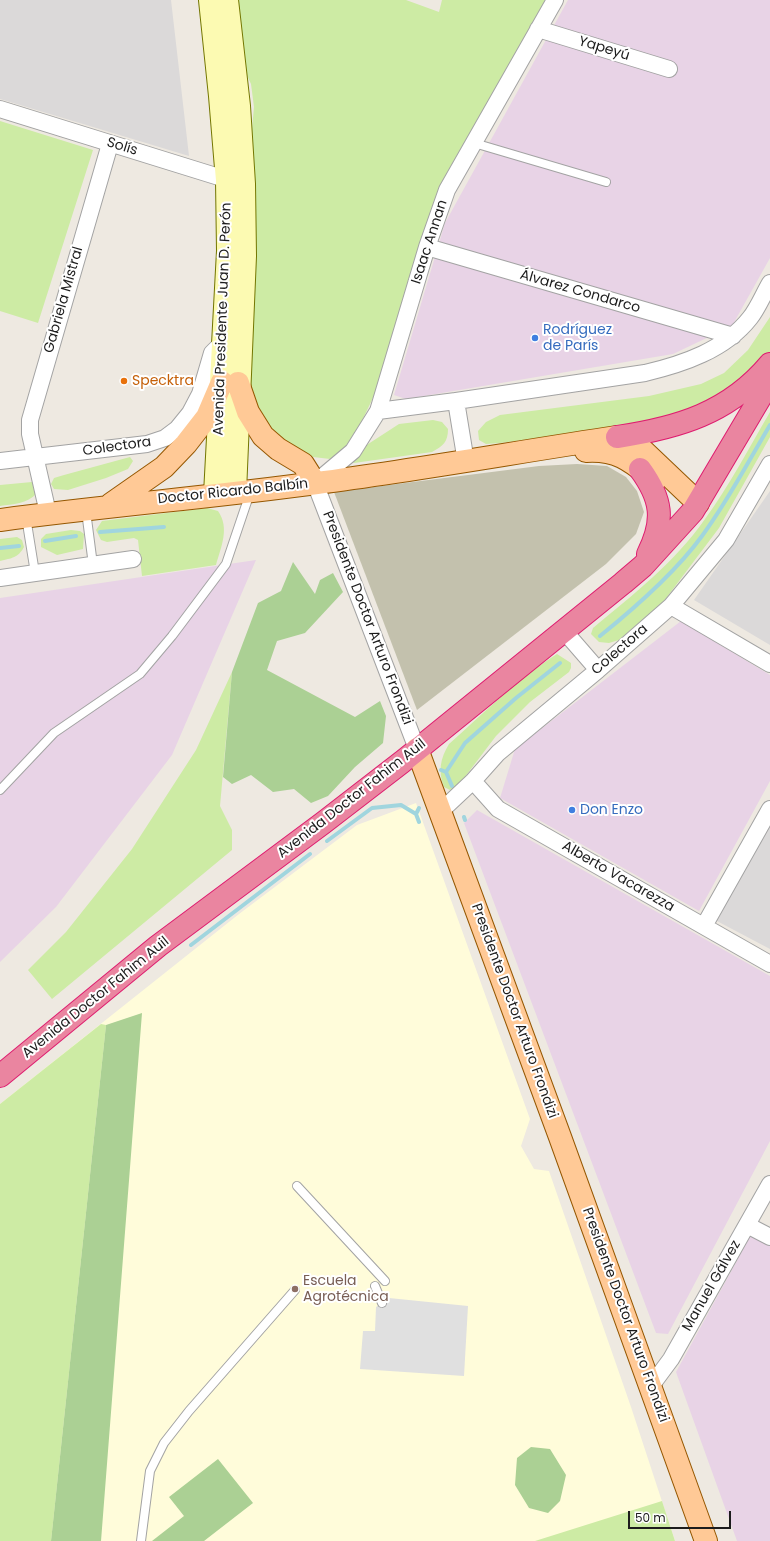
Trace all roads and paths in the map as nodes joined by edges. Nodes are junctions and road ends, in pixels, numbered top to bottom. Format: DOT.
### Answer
graph roads {
  1 [pos="210,0"];
  2 [pos="227,0"];
  3 [pos="555,0"];
  4 [pos="538,29"];
  5 [pos="670,69"];
  6 [pos="0,109"];
  7 [pos="474,143"];
  8 [pos="110,144"];
  9 [pos="235,182"];
  10 [pos="606,182"];
  11 [pos="427,247"];
  12 [pos="770,283"];
  13 [pos="733,336"];
  14 [pos="224,341"];
  15 [pos="770,364"];
  16 [pos="770,381"];
  17 [pos="230,383"];
  18 [pos="456,401"];
  19 [pos="378,411"];
  20 [pos="617,437"];
  21 [pos="36,457"];
  22 [pos="0,461"];
  23 [pos="466,462"];
  24 [pos="770,464"];
  25 [pos="640,468"];
  26 [pos="315,483"];
  27 [pos="234,492"];
  28 [pos="108,506"];
  29 [pos="695,507"];
  30 [pos="86,508"];
  31 [pos="48,513"];
  32 [pos="26,516"];
  33 [pos="0,520"];
  34 [pos="133,559"];
  35 [pos="93,565"];
  36 [pos="643,566"];
  37 [pos="35,573"];
  38 [pos="0,578"];
  39 [pos="670,606"];
  40 [pos="566,632"];
  41 [pos="770,664"];
  42 [pos="598,670"];
  43 [pos="417,749"];
  44 [pos="473,781"];
  45 [pos="0,790"];
  46 [pos="770,809"];
  47 [pos="441,811"];
  48 [pos="704,926"];
  49 [pos="770,964"];
  50 [pos="0,1076"];
  51 [pos="770,1184"];
  52 [pos="297,1186"];
  53 [pos="747,1225"];
  54 [pos="770,1237"];
  55 [pos="385,1280"];
  56 [pos="375,1286"];
  57 [pos="295,1290"];
  58 [pos="382,1303"];
  59 [pos="651,1386"];
  60 [pos="141,1541"];
  61 [pos="706,1541"];
  1 -- 9 [label="main road, Avenida Presidente Juan D. Perón"];
  2 -- 9 [label="main road, Avenida Presidente Juan D. Perón"];
  3 -- 4 [label="street, Isaac Annan"];
  4 -- 5 [label="street, Yapeyú"];
  4 -- 7 [label="street, Isaac Annan"];
  6 -- 8 [label="street, Solís"];
  7 -- 10 [label="lane"];
  7 -- 11 [label="street, Isaac Annan"];
  8 -- 9 [label="street, Solís"];
  8 -- 21 [label="street, Gabriela Mistral"];
  9 -- 14 [label="main road, Avenida Presidente Juan D. Perón"];
  9 -- 17 [label="main road, Avenida Presidente Juan D. Perón"];
  11 -- 13 [label="street, Álvarez Condarco"];
  11 -- 19 [label="street, Isaac Annan"];
  12 -- 13 [label="street"];
  13 -- 18 [label="street"];
  14 -- 17 [label="main road, Avenida Presidente Juan D. Perón"];
  14 -- 21 [label="street, Colectora"];
  15 -- 20 [label="highway"];
  16 -- 29 [label="highway, Avenida Doctor Fahim Auil"];
  17 -- 26 [label="main road"];
  17 -- 27 [label="main road, Avenida Presidente Juan D. Perón"];
  17 -- 28 [label="main road"];
  18 -- 19 [label="street"];
  18 -- 23 [label="street"];
  19 -- 26 [label="street, Isaac Annan"];
  20 -- 23 [label="main road, Doctor Ricardo Balbín"];
  20 -- 29 [label="main road, Doctor Ricardo Balbín"];
  21 -- 22 [label="street, Colectora"];
  21 -- 31 [label="street, Gabriela Mistral"];
  23 -- 25 [label="main road, Doctor Ricardo Balbín"];
  23 -- 26 [label="main road, Doctor Ricardo Balbín"];
  24 -- 39 [label="street, Colectora"];
  25 -- 29 [label="main road, Doctor Ricardo Balbín"];
  25 -- 36 [label="highway"];
  26 -- 27 [label="main road, Doctor Ricardo Balbín"];
  26 -- 43 [label="street, Presidente Doctor Arturo Frondizi"];
  27 -- 28 [label="main road, Doctor Ricardo Balbín"];
  27 -- 45 [label="lane"];
  28 -- 30 [label="main road, Doctor Ricardo Balbín"];
  29 -- 36 [label="highway, Avenida Doctor Fahim Auil"];
  30 -- 31 [label="main road, Doctor Ricardo Balbín"];
  30 -- 35 [label="lane"];
  31 -- 32 [label="main road, Doctor Ricardo Balbín"];
  32 -- 33 [label="main road, Doctor Ricardo Balbín"];
  32 -- 37 [label="lane"];
  34 -- 35 [label="street"];
  35 -- 37 [label="street"];
  36 -- 40 [label="highway, Avenida Doctor Fahim Auil"];
  37 -- 38 [label="street"];
  39 -- 41 [label="street"];
  39 -- 42 [label="street, Colectora"];
  40 -- 42 [label="street"];
  40 -- 43 [label="highway, Avenida Doctor Fahim Auil"];
  42 -- 44 [label="street, Colectora"];
  43 -- 47 [label="main road, Presidente Doctor Arturo Frondizi"];
  43 -- 50 [label="highway, Avenida Doctor Fahim Auil"];
  44 -- 47 [label="street, Colectora"];
  44 -- 48 [label="street, Alberto Vacarezza"];
  46 -- 48 [label="street"];
  47 -- 59 [label="main road, Presidente Doctor Arturo Frondizi"];
  48 -- 49 [label="street, Alberto Vacarezza"];
  51 -- 53 [label="street, Manuel Gálvez"];
  52 -- 55 [label="lane"];
  53 -- 54 [label="street"];
  53 -- 59 [label="street, Manuel Gálvez"];
  56 -- 58 [label="lane"];
  57 -- 60 [label="lane"];
  59 -- 61 [label="main road, Presidente Doctor Arturo Frondizi"];
}
